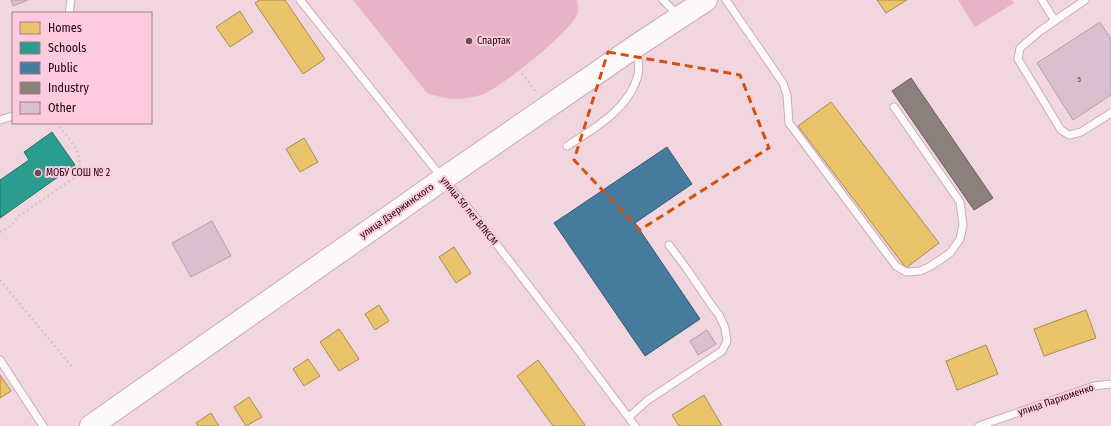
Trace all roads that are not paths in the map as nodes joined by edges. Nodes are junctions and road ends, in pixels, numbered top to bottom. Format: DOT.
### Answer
graph roads {
  1 [pos="71,0"];
  2 [pos="300,0"];
  3 [pos="663,0"];
  4 [pos="706,0"];
  5 [pos="726,0"];
  6 [pos="1042,0"];
  7 [pos="1085,0"];
  8 [pos="69,12"];
  9 [pos="680,17"];
  10 [pos="1055,20"];
  11 [pos="636,46"];
  12 [pos="894,106"];
  13 [pos="1111,113"];
  14 [pos="12,116"];
  15 [pos="0,120"];
  16 [pos="567,146"];
  17 [pos="443,179"];
  18 [pos="669,245"];
  19 [pos="0,360"];
  20 [pos="1111,384"];
  21 [pos="629,417"];
  22 [pos="43,426"];
  23 [pos="91,426"];
  24 [pos="635,426"];
  25 [pos="979,426"];
  1 -- 8 [label="lane"];
  2 -- 17 [label="lane, улица 50 лет ВЛКСМ"];
  3 -- 9 [label="lane"];
  4 -- 9 [label="main road, улица Дзержинского"];
  5 -- 12 [label="lane"];
  6 -- 10 [label="lane"];
  7 -- 10 [label="lane"];
  9 -- 11 [label="main road, улица Дзержинского"];
  10 -- 13 [label="lane"];
  11 -- 16 [label="lane"];
  11 -- 17 [label="main road, улица Дзержинского"];
  14 -- 15 [label="lane"];
  17 -- 21 [label="lane, улица 50 лет ВЛКСМ"];
  17 -- 23 [label="main road, улица Дзержинского"];
  18 -- 21 [label="lane"];
  19 -- 22 [label="lane"];
  20 -- 25 [label="lane, улица Пархоменко"];
  21 -- 24 [label="lane, улица 50 лет ВЛКСМ"];
}
